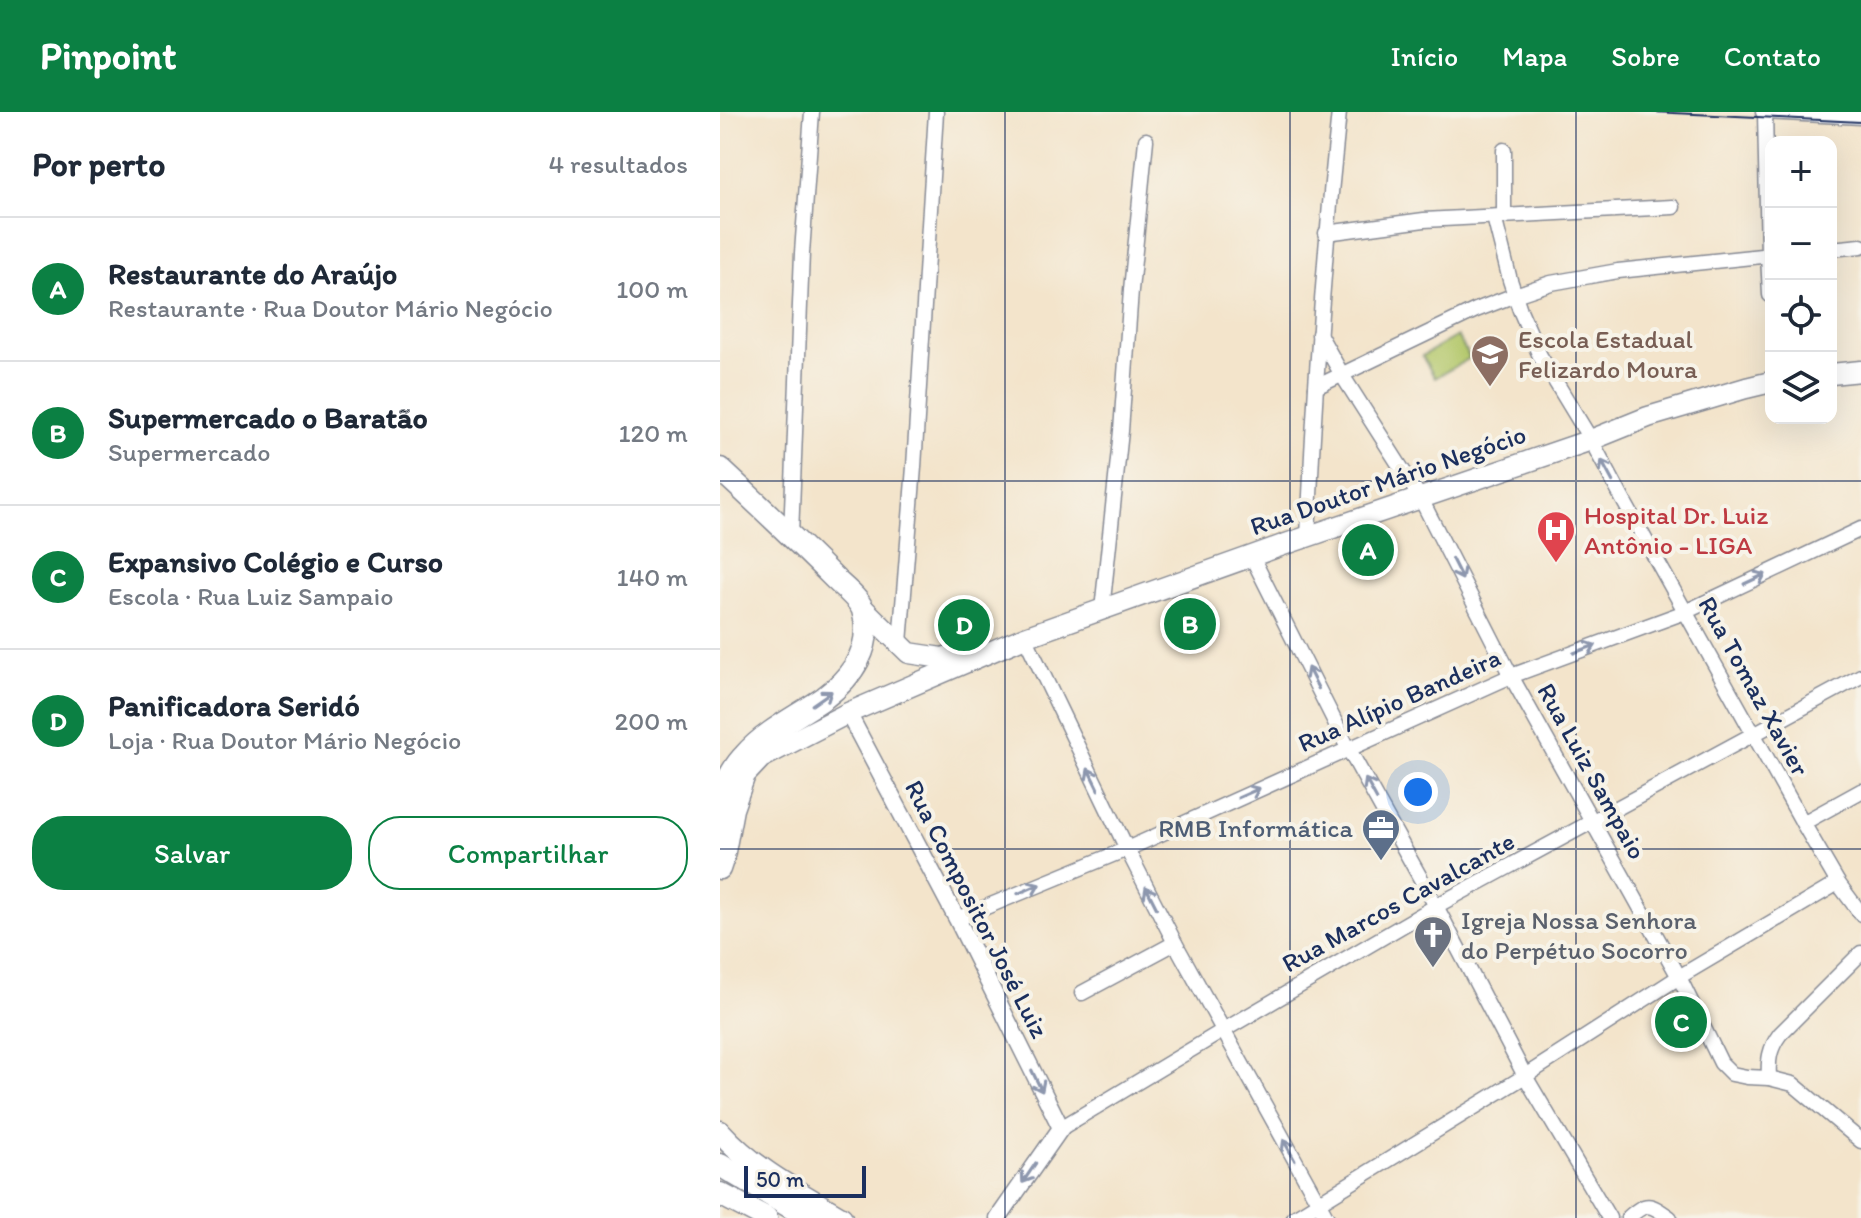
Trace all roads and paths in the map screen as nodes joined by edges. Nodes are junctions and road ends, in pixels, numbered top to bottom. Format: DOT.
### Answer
graph roads {
  1 [pos="812,112"];
  2 [pos="936,112"];
  3 [pos="1339,112"];
  4 [pos="1764,112"];
  5 [pos="1861,117"];
  6 [pos="1146,140"];
  7 [pos="1504,150"];
  8 [pos="1673,207"];
  9 [pos="1767,208"];
  10 [pos="1499,217"];
  11 [pos="1326,233"];
  12 [pos="1861,246"];
  13 [pos="1837,248"];
  14 [pos="1765,255"];
  15 [pos="1515,295"];
  16 [pos="1319,334"];
  17 [pos="1861,371"];
  18 [pos="1837,373"];
  19 [pos="1342,375"];
  20 [pos="1765,383"];
  21 [pos="1316,387"];
  22 [pos="1591,440"];
  23 [pos="720,469"];
  24 [pos="1421,499"];
  25 [pos="1861,529"];
  26 [pos="791,535"];
  27 [pos="1308,538"];
  28 [pos="1252,557"];
  29 [pos="862,607"];
  30 [pos="1102,610"];
  31 [pos="1685,612"];
  32 [pos="1025,637"];
  33 [pos="900,643"];
  34 [pos="1511,676"];
  35 [pos="1861,676"];
  36 [pos="848,713"];
  37 [pos="1754,735"];
  38 [pos="1348,748"];
  39 [pos="731,773"];
  40 [pos="1861,791"];
  41 [pos="720,796"];
  42 [pos="1593,821"];
  43 [pos="1803,823"];
  44 [pos="720,825"];
  45 [pos="1127,849"];
  46 [pos="720,869"];
  47 [pos="1838,883"];
  48 [pos="1436,906"];
  49 [pos="1861,914"];
  50 [pos="957,919"];
  51 [pos="1175,943"];
  52 [pos="1861,953"];
  53 [pos="1679,977"];
  54 [pos="1082,993"];
  55 [pos="1224,1030"];
  56 [pos="1525,1076"];
  57 [pos="1769,1078"];
  58 [pos="1061,1128"];
  59 [pos="720,1132"];
  60 [pos="1861,1141"];
  61 [pos="720,1165"];
  62 [pos="720,1194"];
  63 [pos="720,1203"];
  64 [pos="1319,1203"];
  65 [pos="747,1218"];
  66 [pos="766,1218"];
  67 [pos="809,1218"];
  68 [pos="841,1218"];
  69 [pos="998,1218"];
  70 [pos="1294,1218"];
  71 [pos="1327,1218"];
  72 [pos="1609,1218"];
  73 [pos="1628,1218"];
  74 [pos="1670,1218"];
  1 -- 26 [label="street"];
  2 -- 33 [label="street"];
  3 -- 11 [label="street"];
  4 -- 5 [label="street"];
  4 -- 9 [label="street"];
  6 -- 30 [label="street"];
  7 -- 10 [label="street, Rua Tomaz Xavier"];
  8 -- 10 [label="street"];
  10 -- 11 [label="street"];
  10 -- 15 [label="street, Rua Tomaz Xavier"];
  11 -- 16 [label="street"];
  12 -- 13 [label="street"];
  14 -- 15 [label="street"];
  15 -- 19 [label="street"];
  15 -- 22 [label="street, Rua Tomaz Xavier"];
  16 -- 19 [label="street, Rua Luiz Sampaio"];
  16 -- 21 [label="street"];
  17 -- 18 [label="main road"];
  19 -- 21 [label="street"];
  19 -- 24 [label="street, Rua Luiz Sampaio"];
  20 -- 22 [label="main road, Rua Doutor Mário Negócio"];
  21 -- 27 [label="street"];
  22 -- 24 [label="main road, Rua Doutor Mário Negócio"];
  31 -- 22 [label="street, Rua Tomaz Xavier, one-way"];
  23 -- 26 [label="highway"];
  24 -- 27 [label="main road, Rua Doutor Mário Negócio"];
  24 -- 34 [label="street, Rua Luiz Sampaio, one-way"];
  31 -- 25 [label="street, Rua Alípio Bandeira, one-way"];
  26 -- 29 [label="highway"];
  27 -- 28 [label="main road, Rua Doutor Mário Negócio"];
  28 -- 30 [label="main road, Rua Doutor Mário Negócio"];
  38 -- 28 [label="street, one-way"];
  29 -- 33 [label="main road, Rua Doutor Mário Negócio"];
  39 -- 29 [label="highway, one-way"];
  30 -- 32 [label="main road, Rua Doutor Mário Negócio"];
  34 -- 31 [label="street, Rua Alípio Bandeira, one-way"];
  31 -- 37 [label="street, Rua Tomaz Xavier"];
  32 -- 33 [label="main road, Rua Doutor Mário Negócio"];
  32 -- 36 [label="main road, Rua Doutor Mário Negócio"];
  45 -- 32 [label="street, one-way"];
  34 -- 38 [label="street, Rua Alípio Bandeira"];
  34 -- 42 [label="street, Rua Luiz Sampaio"];
  35 -- 37 [label="street, Rua Marcos Cavalcante"];
  36 -- 46 [label="main road, Rua Doutor Mário Negócio"];
  36 -- 50 [label="street, Rua Compositor José Luiz"];
  37 -- 42 [label="street, Rua Marcos Cavalcante"];
  37 -- 43 [label="street, Rua Tomaz Xavier"];
  45 -- 38 [label="street, Rua Alípio Bandeira, one-way"];
  48 -- 38 [label="street, one-way"];
  39 -- 41 [label="highway"];
  39 -- 44 [label="highway"];
  40 -- 43 [label="street"];
  42 -- 48 [label="street, Rua Marcos Cavalcante"];
  42 -- 53 [label="street, Rua Luiz Sampaio"];
  43 -- 47 [label="street, Rua Tomaz Xavier"];
  50 -- 45 [label="street, Rua Alípio Bandeira, one-way"];
  51 -- 45 [label="street, one-way"];
  47 -- 49 [label="street, Rua Tomaz Xavier"];
  47 -- 53 [label="street"];
  48 -- 55 [label="street, Rua Marcos Cavalcante"];
  48 -- 56 [label="street"];
  50 -- 58 [label="street, Rua Compositor José Luiz, one-way"];
  51 -- 54 [label="street"];
  51 -- 55 [label="street"];
  52 -- 57 [label="street"];
  53 -- 56 [label="street"];
  53 -- 57 [label="street, Rua Luiz Sampaio"];
  55 -- 58 [label="street, Rua Marcos Cavalcante"];
  64 -- 55 [label="street, one-way"];
  56 -- 64 [label="street"];
  56 -- 72 [label="street"];
  57 -- 60 [label="street, Rua Luiz Sampaio"];
  58 -- 69 [label="street, Rua Marcos Cavalcante, one-way"];
  59 -- 68 [label="highway"];
  61 -- 67 [label="highway"];
  62 -- 66 [label="highway"];
  63 -- 65 [label="highway"];
  64 -- 70 [label="street"];
  64 -- 71 [label="street"];
  73 -- 74 [label="street"];
}
